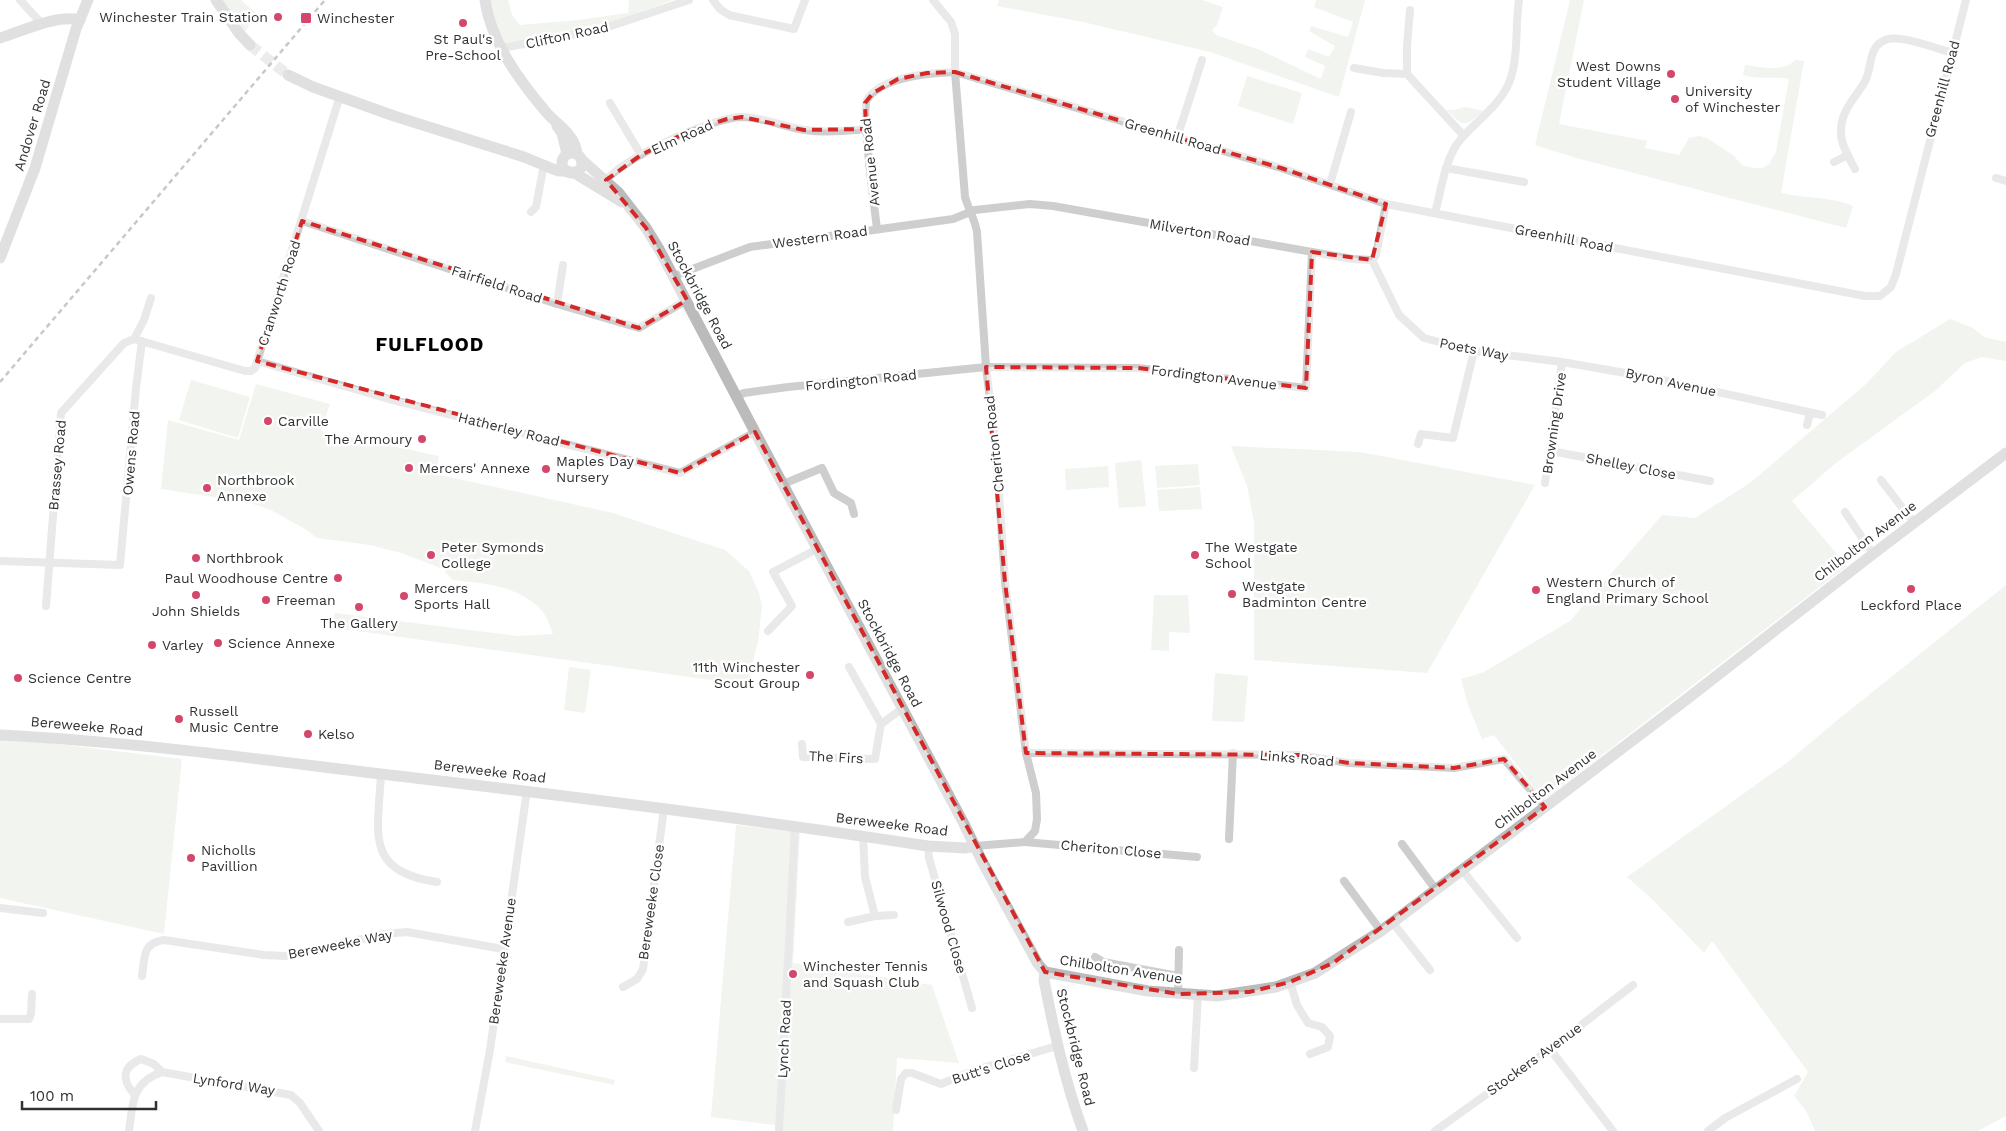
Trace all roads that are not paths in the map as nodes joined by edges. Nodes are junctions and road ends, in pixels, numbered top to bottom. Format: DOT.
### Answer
graph roads {
  1 [pos="20,0"];
  2 [pos="88,0"];
  3 [pos="216,0"];
  4 [pos="485,0"];
  5 [pos="689,0"];
  6 [pos="713,0"];
  7 [pos="805,0"];
  8 [pos="933,0"];
  9 [pos="1519,0"];
  10 [pos="1966,0"];
  11 [pos="1410,10"];
  12 [pos="80,20"];
  13 [pos="42,24"];
  14 [pos="0,38"];
  15 [pos="250,45"];
  16 [pos="502,48"];
  17 [pos="1952,53"];
  18 [pos="1202,60"];
  19 [pos="1354,68"];
  20 [pos="955,72"];
  21 [pos="1408,74"];
  22 [pos="288,75"];
  23 [pos="340,96"];
  24 [pos="610,103"];
  25 [pos="1351,112"];
  26 [pos="866,129"];
  27 [pos="1464,136"];
  28 [pos="1177,138"];
  29 [pos="641,155"];
  30 [pos="1848,155"];
  31 [pos="572,157"];
  32 [pos="1834,162"];
  33 [pos="544,164"];
  34 [pos="1446,168"];
  35 [pos="1855,169"];
  36 [pos="570,172"];
  37 [pos="1996,178"];
  38 [pos="2006,181"];
  39 [pos="1524,182"];
  40 [pos="603,184"];
  41 [pos="1330,184"];
  42 [pos="1386,204"];
  43 [pos="969,211"];
  44 [pos="531,212"];
  45 [pos="1436,213"];
  46 [pos="302,221"];
  47 [pos="877,229"];
  48 [pos="1312,252"];
  49 [pos="0,258"];
  50 [pos="1372,260"];
  51 [pos="563,266"];
  52 [pos="674,276"];
  53 [pos="151,298"];
  54 [pos="687,300"];
  55 [pos="557,304"];
  56 [pos="138,340"];
  57 [pos="1474,351"];
  58 [pos="1530,358"];
  59 [pos="257,361"];
  60 [pos="1562,362"];
  61 [pos="986,368"];
  62 [pos="737,396"];
  63 [pos="1810,413"];
  64 [pos="1822,415"];
  65 [pos="1807,425"];
  66 [pos="754,432"];
  67 [pos="1418,444"];
  68 [pos="1551,451"];
  69 [pos="2006,453"];
  70 [pos="1881,480"];
  71 [pos="1710,481"];
  72 [pos="1545,483"];
  73 [pos="783,484"];
  74 [pos="1845,512"];
  75 [pos="854,514"];
  76 [pos="1914,523"];
  77 [pos="817,549"];
  78 [pos="1873,554"];
  79 [pos="0,561"];
  80 [pos="49,562"];
  81 [pos="46,606"];
  82 [pos="768,631"];
  83 [pos="849,667"];
  84 [pos="903,708"];
  85 [pos="881,724"];
  86 [pos="0,734"];
  87 [pos="802,744"];
  88 [pos="1026,753"];
  89 [pos="1232,753"];
  90 [pos="381,774"];
  91 [pos="528,790"];
  92 [pos="1546,807"];
  93 [pos="664,808"];
  94 [pos="795,826"];
  95 [pos="863,836"];
  96 [pos="1229,838"];
  97 [pos="1025,842"];
  98 [pos="1402,844"];
  99 [pos="928,846"];
  100 [pos="975,846"];
  101 [pos="1197,857"];
  102 [pos="1462,870"];
  103 [pos="1344,881"];
  104 [pos="438,882"];
  105 [pos="1436,890"];
  106 [pos="0,908"];
  107 [pos="43,913"];
  108 [pos="894,915"];
  109 [pos="875,916"];
  110 [pos="848,922"];
  111 [pos="1393,923"];
  112 [pos="1381,931"];
  113 [pos="1517,938"];
  114 [pos="503,948"];
  115 [pos="1180,950"];
  116 [pos="1095,957"];
  117 [pos="1430,970"];
  118 [pos="1045,972"];
  119 [pos="142,976"];
  120 [pos="1178,976"];
  121 [pos="1290,982"];
  122 [pos="1633,985"];
  123 [pos="623,986"];
  124 [pos="32,994"];
  125 [pos="1178,994"];
  126 [pos="1198,995"];
  127 [pos="972,1008"];
  128 [pos="0,1019"];
  129 [pos="1058,1046"];
  130 [pos="1550,1049"];
  131 [pos="1310,1054"];
  132 [pos="1194,1068"];
  133 [pos="162,1072"];
  134 [pos="1797,1079"];
  135 [pos="134,1095"];
  136 [pos="896,1110"];
  137 [pos="129,1131"];
  138 [pos="319,1131"];
  139 [pos="475,1131"];
  140 [pos="779,1131"];
  141 [pos="1083,1131"];
  142 [pos="1435,1131"];
  143 [pos="1613,1131"];
  144 [pos="1708,1131"];
  1 -- 13 [label="street"];
  2 -- 12 [label="main road, Andover Road"];
  3 -- 15 [label="main road"];
  4 -- 16 [label="main road"];
  5 -- 16 [label="street, Clifton Road"];
  6 -- 7 [label="street"];
  8 -- 20 [label="street, Cheriton Road"];
  9 -- 27 [label="street"];
  10 -- 17 [label="street, Greenhill Road"];
  11 -- 21 [label="street"];
  12 -- 13 [label="main road"];
  12 -- 49 [label="main road, Andover Road"];
  13 -- 14 [label="main road"];
  16 -- 31 [label="main road"];
  17 -- 30 [label="street"];
  17 -- 45 [label="street, Greenhill Road"];
  18 -- 28 [label="street"];
  19 -- 21 [label="street"];
  20 -- 26 [label="street, Avenue Road"];
  20 -- 28 [label="street, Greenhill Road"];
  20 -- 43 [label="street, Cheriton Road"];
  21 -- 27 [label="street"];
  22 -- 23 [label="main road, Stockbridge Road"];
  23 -- 33 [label="main road, Stockbridge Road"];
  23 -- 46 [label="street, Cranworth Road"];
  24 -- 29 [label="street"];
  25 -- 41 [label="street"];
  26 -- 29 [label="street, Elm Road"];
  26 -- 47 [label="street, Avenue Road"];
  27 -- 34 [label="street"];
  28 -- 41 [label="street, Greenhill Road"];
  29 -- 40 [label="street, Elm Road"];
  30 -- 32 [label="street"];
  30 -- 35 [label="street"];
  31 -- 33 [label="main road"];
  31 -- 36 [label="main road"];
  31 -- 36 [label="main road"];
  31 -- 40 [label="main road, Stockbridge Road"];
  33 -- 36 [label="main road, Stockbridge Road"];
  33 -- 44 [label="street"];
  34 -- 39 [label="street"];
  34 -- 45 [label="street"];
  36 -- 40 [label="main road, Stockbridge Road"];
  37 -- 38 [label="street"];
  40 -- 52 [label="main road, Stockbridge Road"];
  41 -- 42 [label="street, Greenhill Road"];
  42 -- 45 [label="street, Greenhill Road"];
  42 -- 50 [label="street"];
  43 -- 47 [label="street, Western Road"];
  43 -- 48 [label="street, Milverton Road"];
  43 -- 61 [label="street, Cheriton Road"];
  46 -- 55 [label="street, Fairfield Road"];
  46 -- 59 [label="street, Cranworth Road"];
  47 -- 52 [label="street, Western Road"];
  48 -- 50 [label="street, Milverton Road"];
  48 -- 61 [label="street, Fordington Avenue"];
  50 -- 57 [label="street, Poets Way"];
  51 -- 55 [label="street"];
  52 -- 54 [label="main road, Stockbridge Road"];
  53 -- 56 [label="street, Brassey Road"];
  54 -- 55 [label="street, Fairfield Road"];
  54 -- 62 [label="main road, Stockbridge Road"];
  56 -- 59 [label="street, Cranworth Road"];
  56 -- 80 [label="street, Brassey Road"];
  56 -- 80 [label="street, Owens Road"];
  57 -- 58 [label="street, Poets Way"];
  57 -- 67 [label="street"];
  58 -- 60 [label="street, Byron Avenue"];
  59 -- 66 [label="street, Hatherley Road"];
  60 -- 63 [label="street, Byron Avenue"];
  60 -- 68 [label="street, Browning Drive"];
  61 -- 62 [label="street, Fordington Road"];
  61 -- 88 [label="street, Cheriton Road"];
  62 -- 66 [label="main road, Stockbridge Road"];
  63 -- 64 [label="street, Byron Avenue"];
  63 -- 65 [label="street"];
  66 -- 73 [label="main road, Stockbridge Road"];
  68 -- 71 [label="street, Shelley Close"];
  68 -- 72 [label="street, Browning Drive"];
  69 -- 76 [label="main road, Chilbolton Avenue"];
  70 -- 76 [label="street"];
  73 -- 75 [label="street"];
  73 -- 77 [label="main road, Stockbridge Road"];
  74 -- 78 [label="street"];
  76 -- 78 [label="main road, Chilbolton Avenue"];
  77 -- 82 [label="street"];
  77 -- 84 [label="main road, Stockbridge Road"];
  78 -- 92 [label="main road, Chilbolton Avenue"];
  79 -- 80 [label="street"];
  80 -- 81 [label="street, Brassey Road"];
  83 -- 85 [label="street"];
  84 -- 85 [label="street"];
  84 -- 100 [label="main road, Stockbridge Road"];
  85 -- 87 [label="street, The Firs"];
  86 -- 90 [label="main road, Bereweeke Road"];
  88 -- 89 [label="street, Links Road"];
  88 -- 97 [label="street, Cheriton Road"];
  89 -- 92 [label="street, Links Road"];
  89 -- 96 [label="street"];
  90 -- 91 [label="main road, Bereweeke Road"];
  90 -- 104 [label="street"];
  91 -- 93 [label="main road, Bereweeke Road"];
  91 -- 114 [label="street, Bereweeke Avenue"];
  92 -- 102 [label="main road, Chilbolton Avenue"];
  93 -- 94 [label="main road, Bereweeke Road"];
  93 -- 123 [label="street, Bereweeke Close"];
  94 -- 95 [label="main road, Bereweeke Road"];
  94 -- 140 [label="street, Lynch Road"];
  95 -- 99 [label="main road, Bereweeke Road"];
  95 -- 109 [label="street"];
  97 -- 100 [label="street"];
  97 -- 101 [label="street, Cheriton Close"];
  98 -- 105 [label="street"];
  99 -- 100 [label="main road, Bereweeke Road"];
  99 -- 127 [label="street, Silwood Close"];
  100 -- 118 [label="main road, Stockbridge Road"];
  102 -- 105 [label="main road, Chilbolton Avenue"];
  102 -- 113 [label="street"];
  103 -- 112 [label="street"];
  105 -- 111 [label="main road, Chilbolton Avenue"];
  106 -- 107 [label="street"];
  108 -- 109 [label="street"];
  109 -- 110 [label="street"];
  111 -- 112 [label="main road, Chilbolton Avenue"];
  111 -- 117 [label="street"];
  112 -- 121 [label="main road, Chilbolton Avenue"];
  114 -- 119 [label="street, Bereweeke Way"];
  114 -- 139 [label="street, Bereweeke Avenue"];
  115 -- 120 [label="street"];
  116 -- 120 [label="street"];
  118 -- 125 [label="main road, Chilbolton Avenue"];
  118 -- 129 [label="main road, Stockbridge Road"];
  120 -- 125 [label="street"];
  121 -- 126 [label="main road, Chilbolton Avenue"];
  121 -- 131 [label="street"];
  122 -- 130 [label="street, Stockers Avenue"];
  124 -- 128 [label="street"];
  125 -- 126 [label="main road, Chilbolton Avenue"];
  126 -- 132 [label="street"];
  129 -- 136 [label="street, Butt's Close"];
  129 -- 141 [label="main road, Stockbridge Road"];
  130 -- 142 [label="street, Stockers Avenue"];
  130 -- 143 [label="street"];
  133 -- 135 [label="street"];
  133 -- 135 [label="street, Lynford Way"];
  133 -- 138 [label="street, Lynford Way"];
  134 -- 144 [label="street"];
  135 -- 137 [label="street, Lynford Way"];
}
